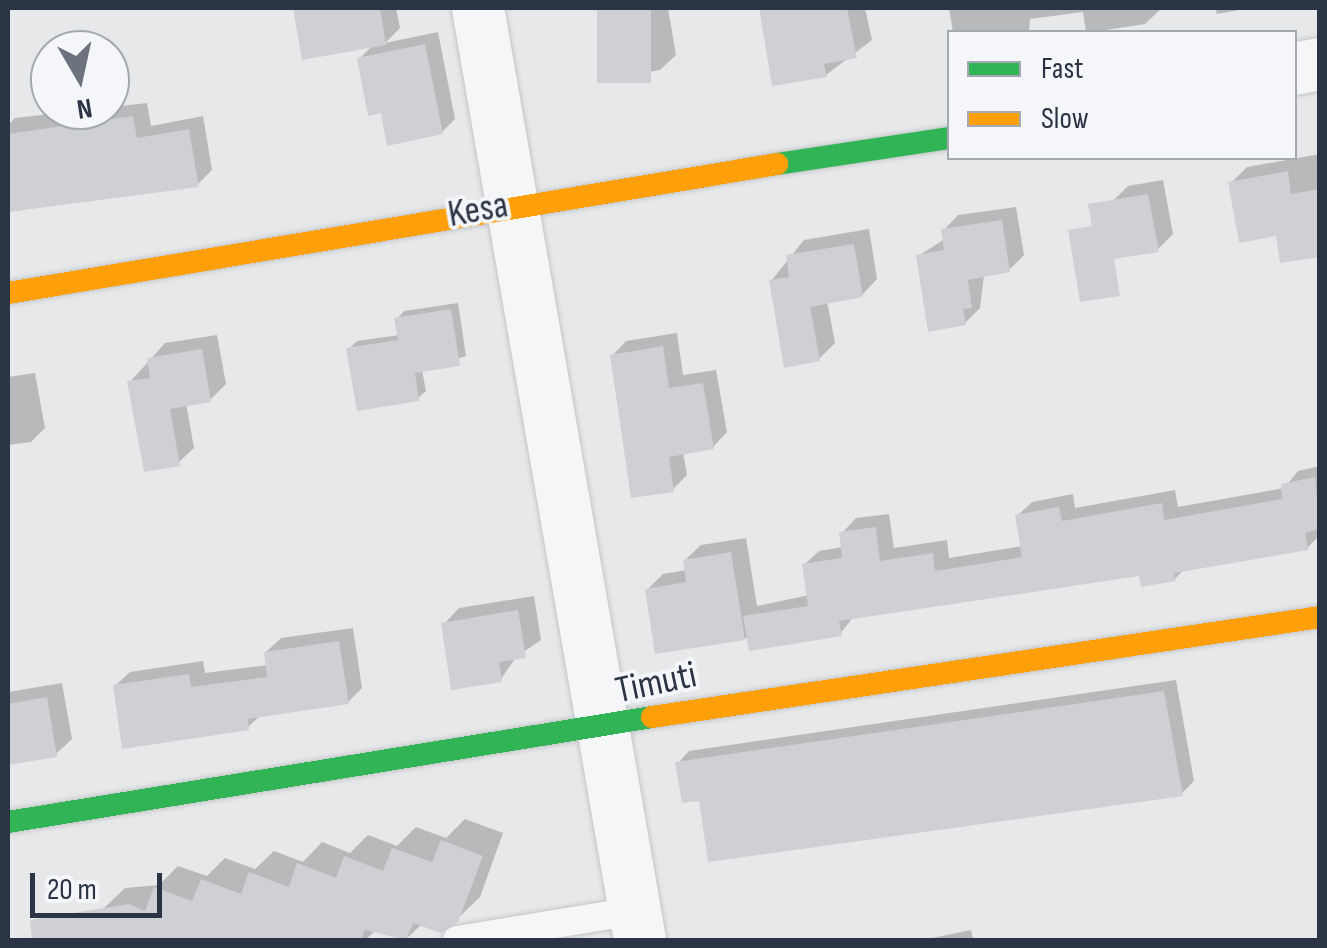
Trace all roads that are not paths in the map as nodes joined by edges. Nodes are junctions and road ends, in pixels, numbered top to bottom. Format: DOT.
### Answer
graph roads {
  1 [pos="478,8"];
  2 [pos="947,138"];
  3 [pos="511,204"];
  4 [pos="8,293"];
  5 [pos="1320,618"];
  6 [pos="601,730"];
  7 [pos="8,822"];
  8 [pos="637,926"];
  9 [pos="457,940"];
  1 -- 3 [label="street"];
  2 -- 3 [label="street, Kesa"];
  3 -- 4 [label="street, Kesa"];
  3 -- 6 [label="street"];
  5 -- 6 [label="street, Timuti"];
  6 -- 7 [label="street, Timuti"];
  6 -- 8 [label="street"];
  8 -- 9 [label="lane"];
}
